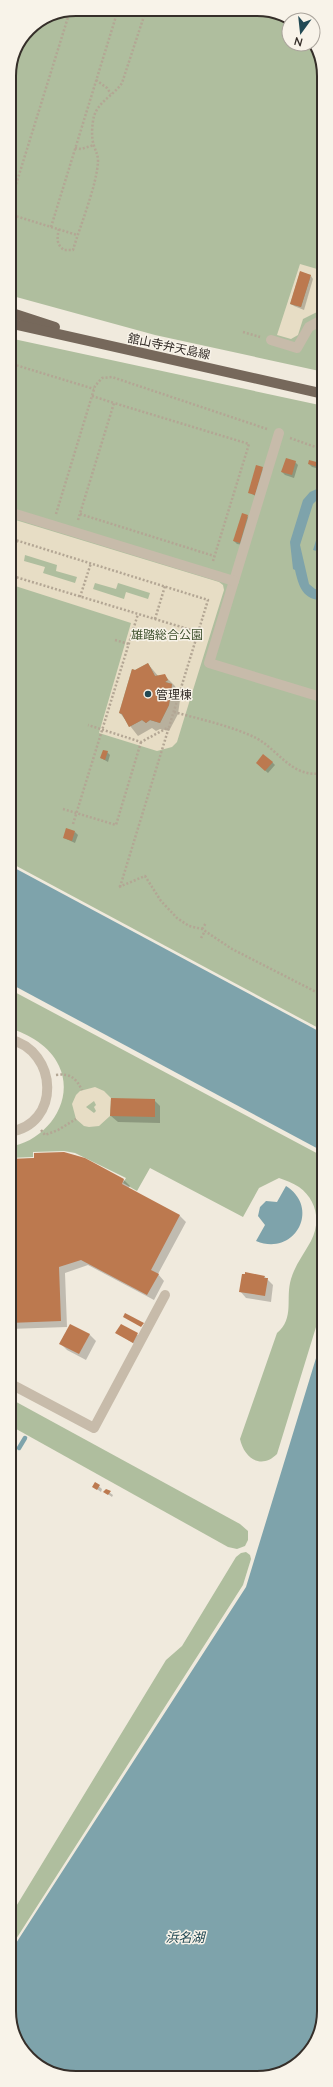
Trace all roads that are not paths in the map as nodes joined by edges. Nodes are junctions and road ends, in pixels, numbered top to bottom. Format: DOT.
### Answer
graph roads {
  1 [pos="16,314"];
  2 [pos="317,322"];
  3 [pos="16,325"];
  4 [pos="271,340"];
  5 [pos="110,346"];
  6 [pos="317,392"];
  7 [pos="279,433"];
  8 [pos="16,514"];
  9 [pos="234,581"];
  10 [pos="317,696"];
  11 [pos="16,1042"];
  12 [pos="16,1130"];
  13 [pos="165,1295"];
  14 [pos="16,1387"];
  1 -- 5 [label="main road"];
  2 -- 4 [label="lane"];
  3 -- 5 [label="main road, 舘山寺弁天島線"];
  5 -- 6 [label="main road, 舘山寺弁天島線"];
  7 -- 9 [label="lane"];
  8 -- 9 [label="lane"];
  9 -- 10 [label="lane"];
  11 -- 12 [label="lane"];
  13 -- 14 [label="lane"];
}
